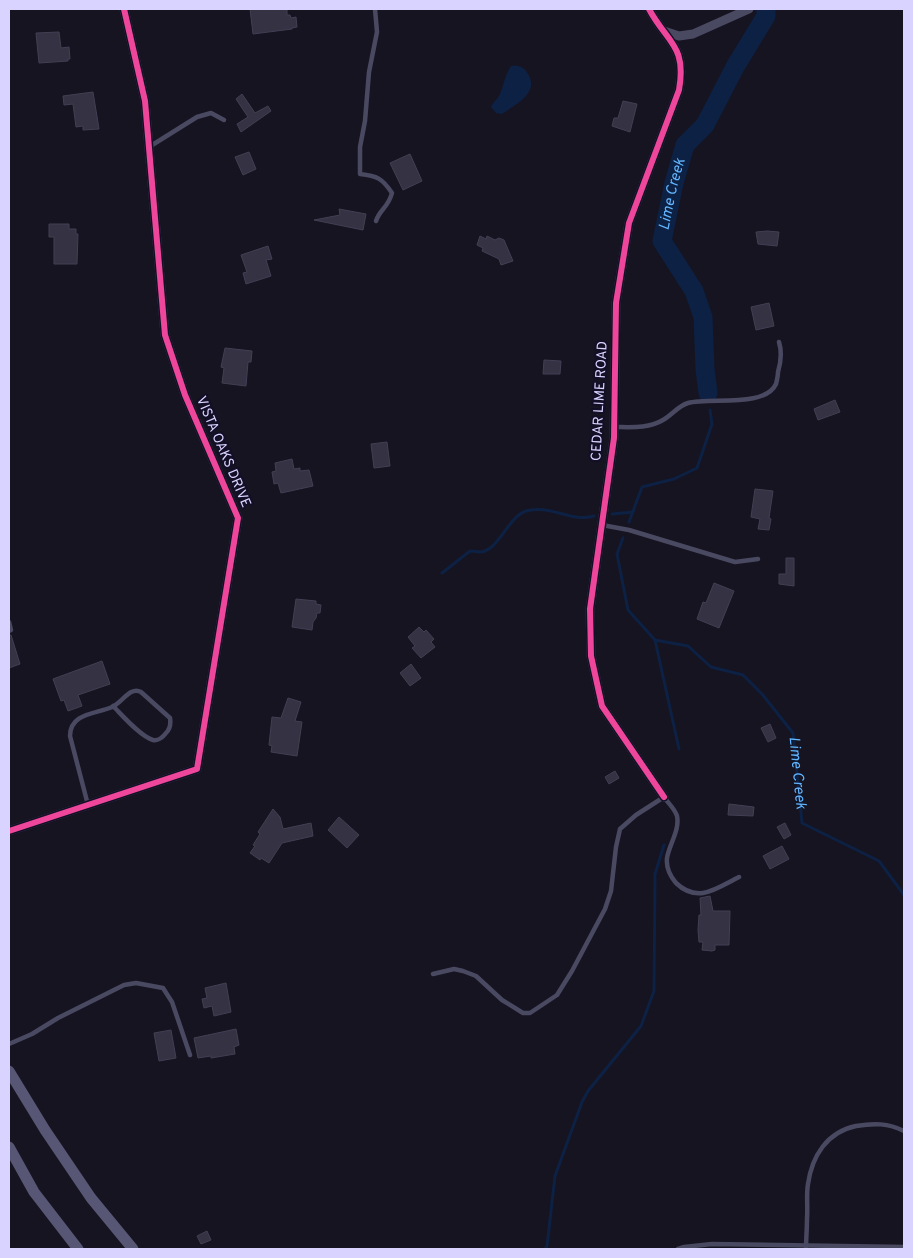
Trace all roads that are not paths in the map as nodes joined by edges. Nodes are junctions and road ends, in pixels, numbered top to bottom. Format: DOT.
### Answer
graph roads {
  1 [pos="124,9"];
  2 [pos="375,9"];
  3 [pos="649,9"];
  4 [pos="749,9"];
  5 [pos="664,31"];
  6 [pos="224,120"];
  7 [pos="149,147"];
  8 [pos="376,221"];
  9 [pos="779,342"];
  10 [pos="614,427"];
  11 [pos="602,525"];
  12 [pos="758,558"];
  13 [pos="9,622"];
  14 [pos="9,631"];
  15 [pos="113,706"];
  16 [pos="664,797"];
  17 [pos="88,806"];
  18 [pos="9,831"];
  19 [pos="739,877"];
  20 [pos="433,974"];
  21 [pos="9,1044"];
  22 [pos="190,1055"];
  23 [pos="9,1071"];
  24 [pos="904,1132"];
  25 [pos="9,1147"];
  26 [pos="904,1247"];
  27 [pos="806,1248"];
  28 [pos="78,1249"];
  29 [pos="133,1249"];
  30 [pos="678,1249"];
  1 -- 7 [label="street, VISTA OAKS DRIVE"];
  2 -- 8 [label="lane"];
  3 -- 5 [label="street, CEDAR LIME ROAD"];
  4 -- 5 [label="street"];
  5 -- 10 [label="street, CEDAR LIME ROAD"];
  6 -- 7 [label="lane"];
  7 -- 17 [label="street, VISTA OAKS DRIVE"];
  9 -- 10 [label="lane"];
  10 -- 11 [label="street, CEDAR LIME ROAD"];
  11 -- 12 [label="lane"];
  11 -- 16 [label="street, CEDAR LIME ROAD"];
  13 -- 14 [label="lane"];
  15 -- 15 [label="lane"];
  15 -- 17 [label="lane"];
  16 -- 19 [label="lane"];
  16 -- 20 [label="lane"];
  17 -- 18 [label="street, VISTA OAKS DRIVE"];
  21 -- 22 [label="lane"];
  23 -- 29 [label="main road"];
  24 -- 27 [label="lane"];
  25 -- 28 [label="main road"];
  26 -- 27 [label="lane"];
  27 -- 30 [label="lane"];
}
